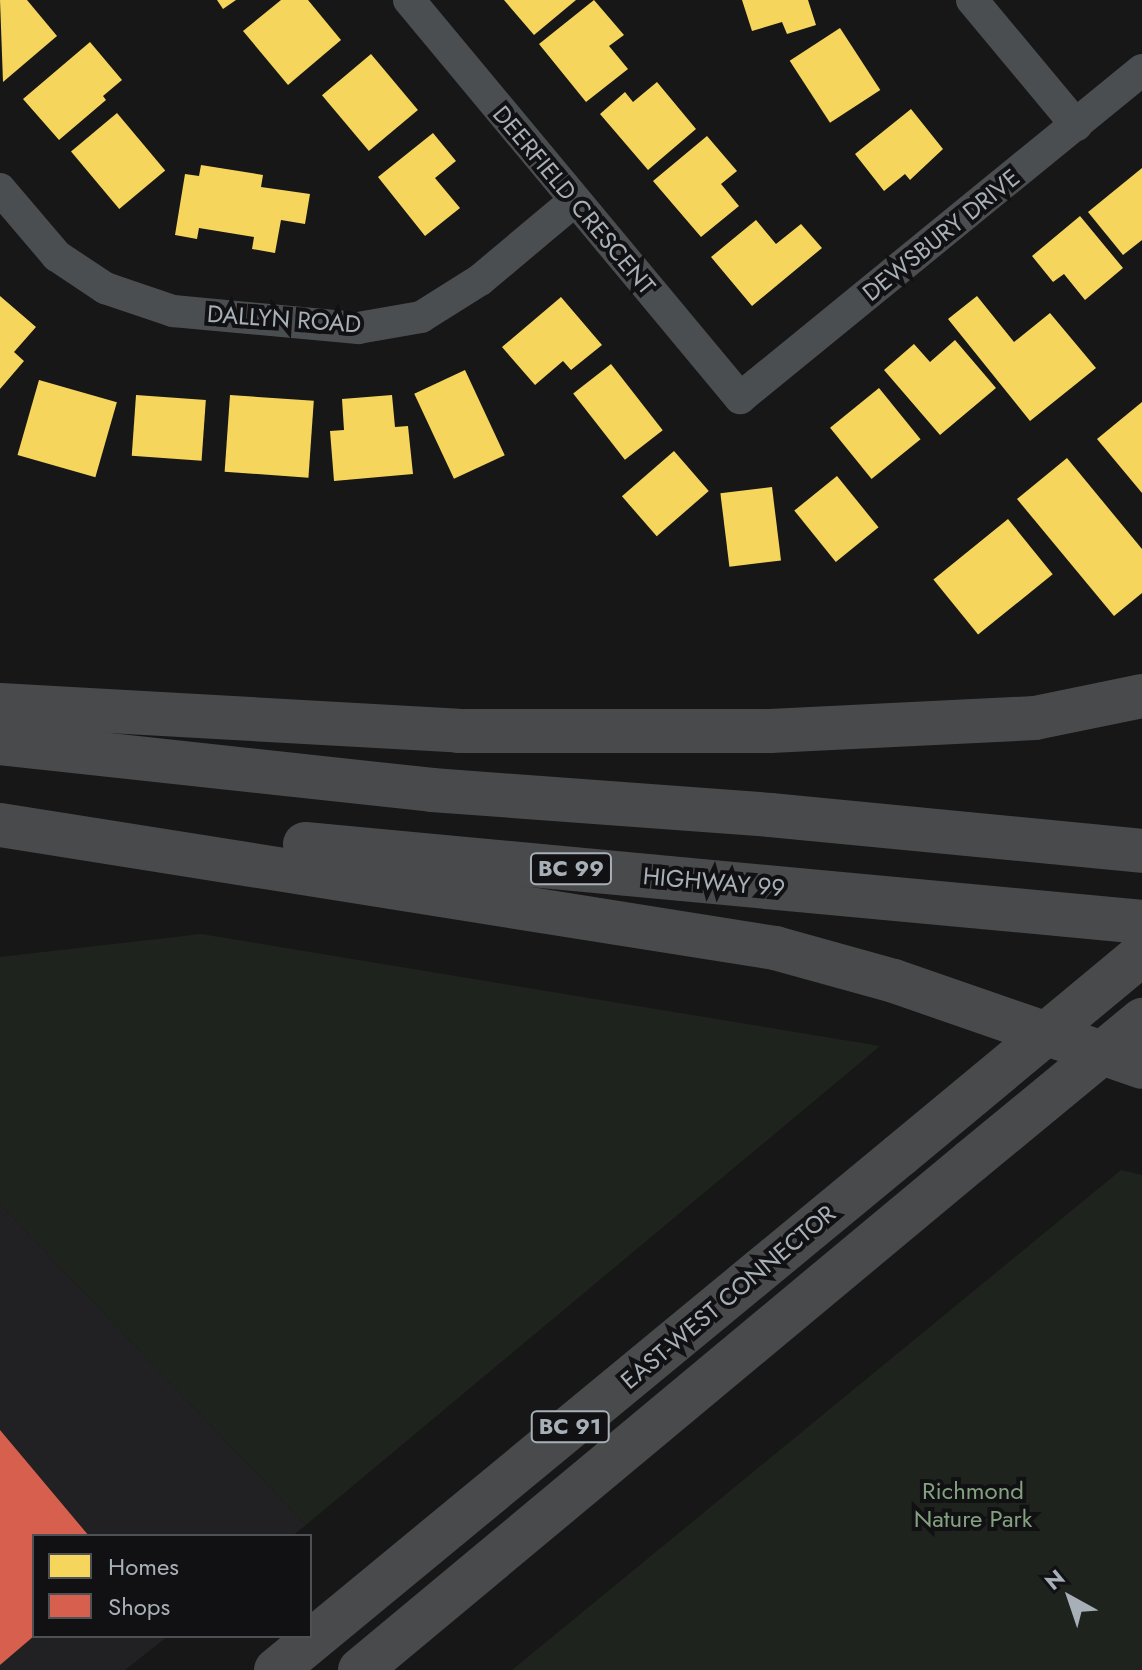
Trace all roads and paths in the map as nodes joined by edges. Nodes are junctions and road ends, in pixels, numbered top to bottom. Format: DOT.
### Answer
graph roads {
  1 [pos="409,0"];
  2 [pos="972,0"];
  3 [pos="1142,70"];
  4 [pos="1076,125"];
  5 [pos="0,189"];
  6 [pos="573,202"];
  7 [pos="740,398"];
  8 [pos="1142,696"];
  9 [pos="0,705"];
  10 [pos="0,743"];
  11 [pos="0,811"];
  12 [pos="0,825"];
  13 [pos="1142,851"];
  14 [pos="1142,922"];
  15 [pos="1142,954"];
  16 [pos="1142,1020"];
  17 [pos="1142,1067"];
  18 [pos="276,1670"];
  19 [pos="360,1670"];
  1 -- 6 [label="street, DEERFIELD CRESCENT"];
  2 -- 4 [label="street"];
  3 -- 4 [label="street, DEWSBURY DRIVE"];
  4 -- 7 [label="street, DEWSBURY DRIVE"];
  5 -- 6 [label="street, DALLYN ROAD"];
  6 -- 7 [label="street, DEERFIELD CRESCENT"];
  8 -- 9 [label="highway"];
  10 -- 13 [label="highway"];
  11 -- 14 [label="highway, HIGHWAY 99 / BC 99"];
  12 -- 17 [label="highway"];
  15 -- 18 [label="highway, EAST-WEST CONNECTOR / BC 91, bridge"];
  16 -- 19 [label="highway, EAST-WEST CONNECTOR / BC 91, bridge"];
}
